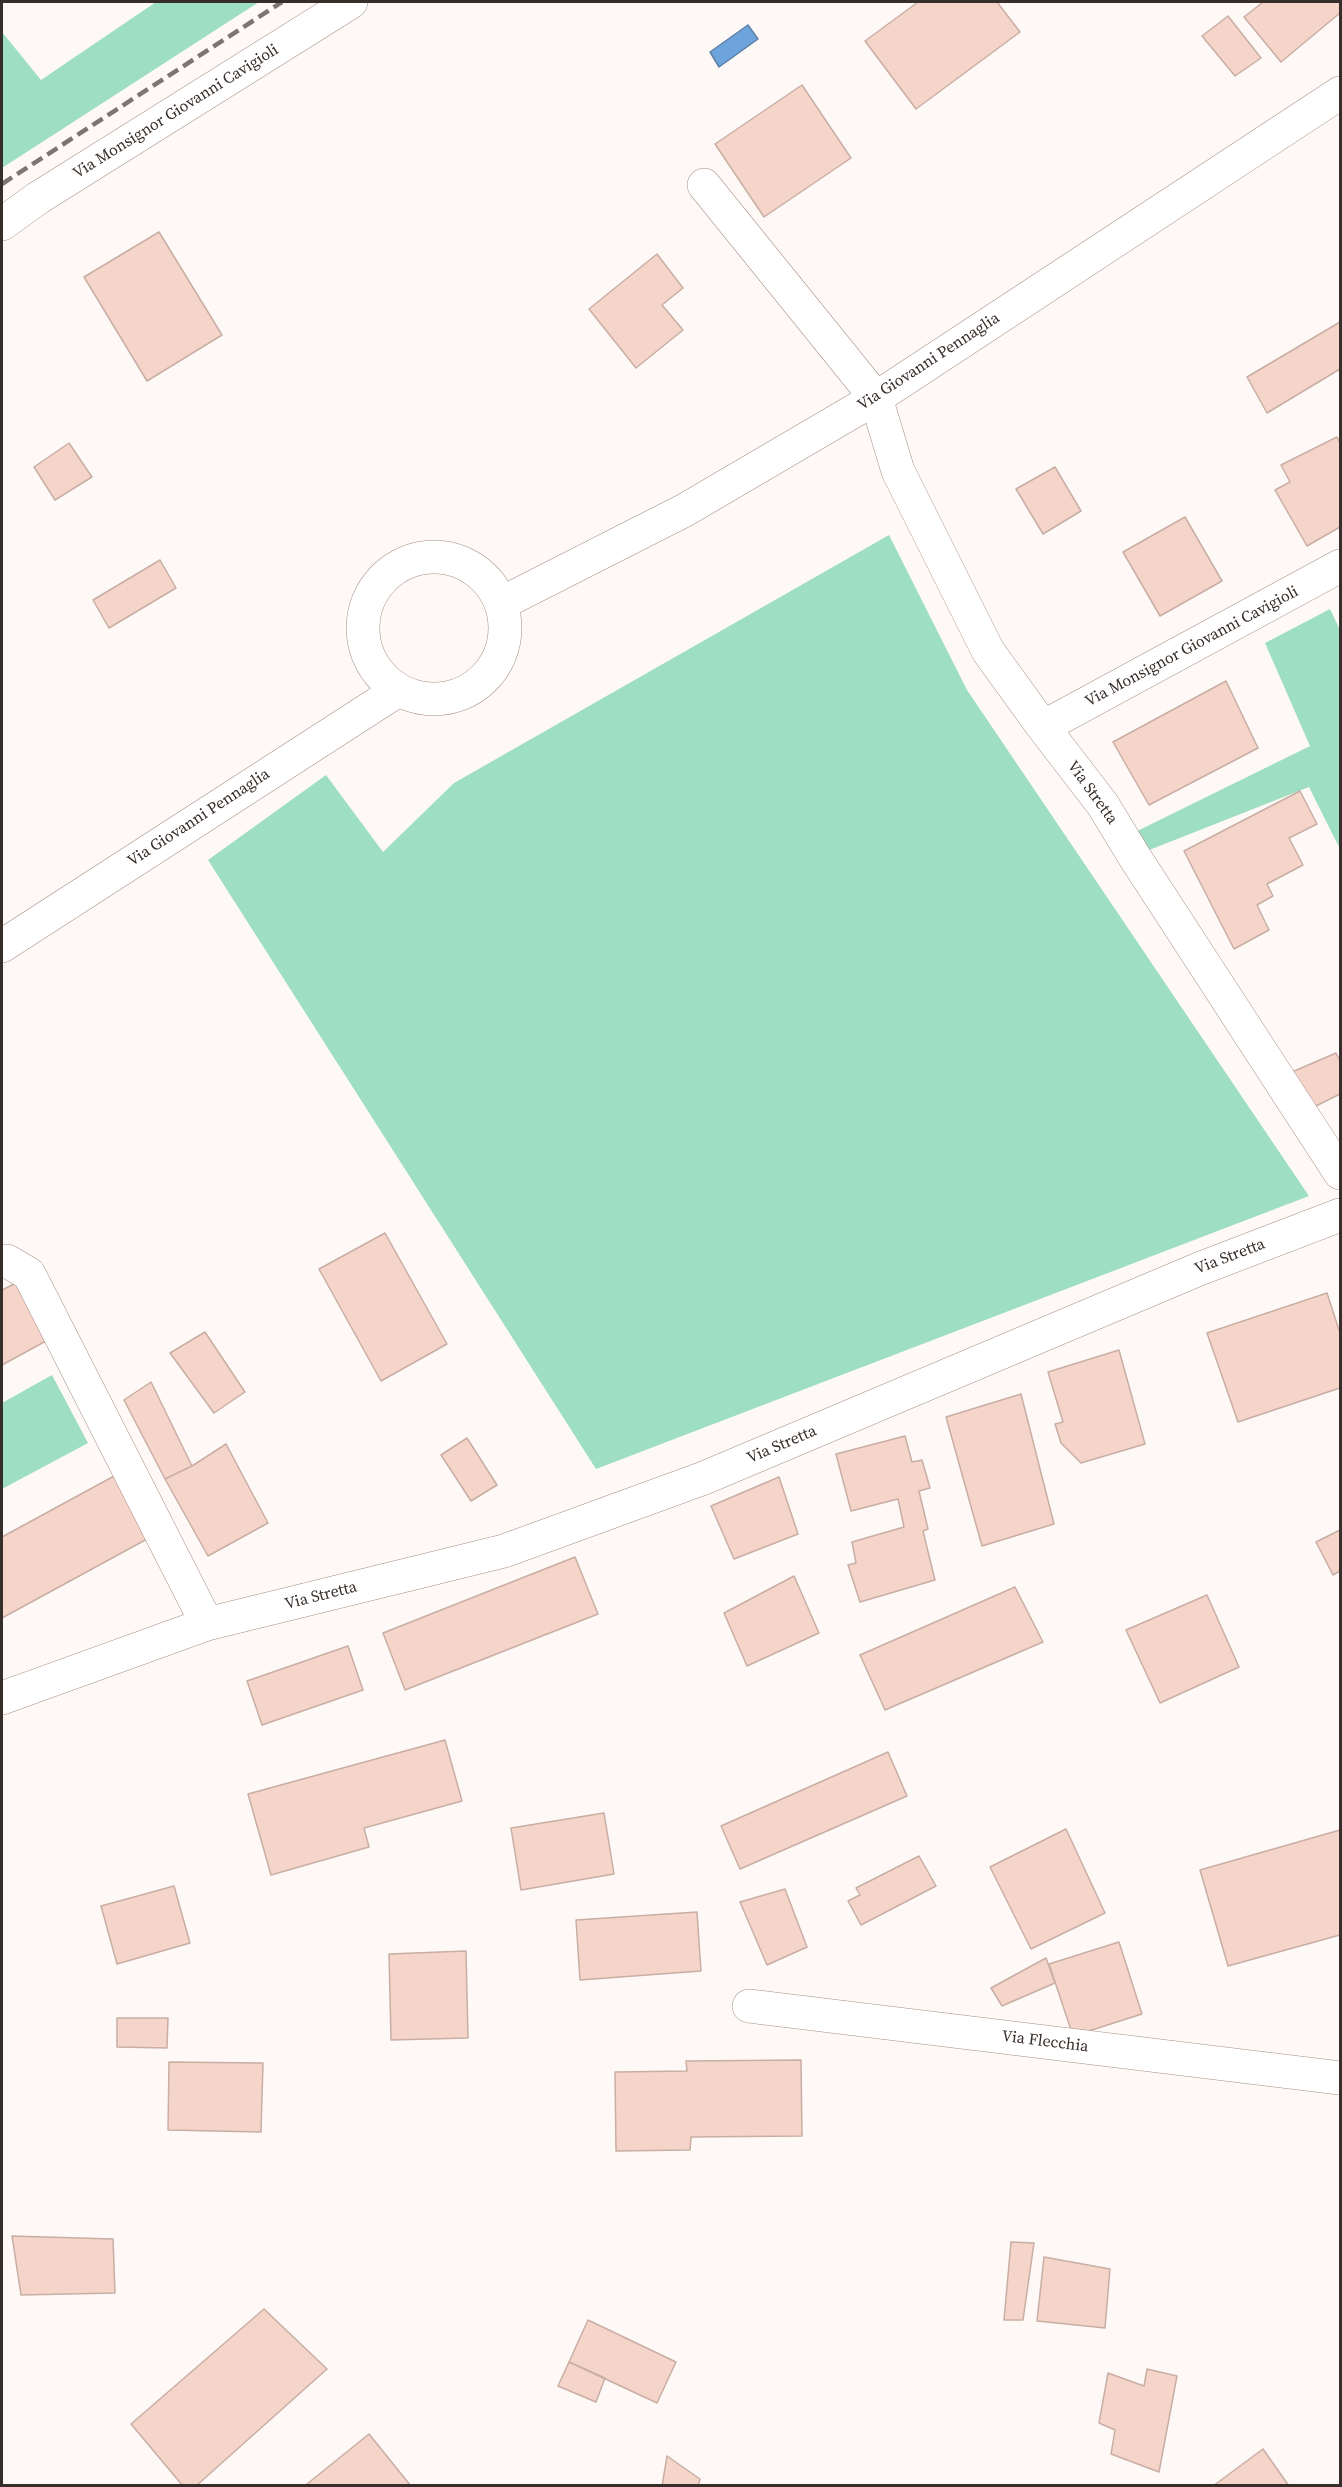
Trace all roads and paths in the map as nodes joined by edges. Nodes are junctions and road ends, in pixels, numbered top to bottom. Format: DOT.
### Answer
graph roads {
  1 [pos="351,2"];
  2 [pos="1341,93"];
  3 [pos="704,185"];
  4 [pos="2,224"];
  5 [pos="876,398"];
  6 [pos="1341,566"];
  7 [pos="502,603"];
  8 [pos="397,691"];
  9 [pos="1043,727"];
  10 [pos="2,946"];
  11 [pos="1341,1173"];
  12 [pos="1341,1215"];
  13 [pos="2,1261"];
  14 [pos="207,1624"];
  15 [pos="2,1698"];
  16 [pos="749,2006"];
  17 [pos="1341,2078"];
  1 -- 4 [label="street, Via Monsignor Giovanni Cavigioli"];
  2 -- 5 [label="street, Via Giovanni Pennaglia"];
  3 -- 5 [label="street"];
  5 -- 7 [label="street, Via Giovanni Pennaglia"];
  5 -- 9 [label="street, Via Stretta"];
  6 -- 9 [label="street, Via Monsignor Giovanni Cavigioli"];
  7 -- 8 [label="street"];
  7 -- 8 [label="street"];
  8 -- 10 [label="street, Via Giovanni Pennaglia"];
  9 -- 11 [label="street, Via Stretta"];
  12 -- 14 [label="street, Via Stretta"];
  13 -- 14 [label="street"];
  14 -- 15 [label="street, Via Stretta"];
  16 -- 17 [label="street, Via Flecchia"];
}
